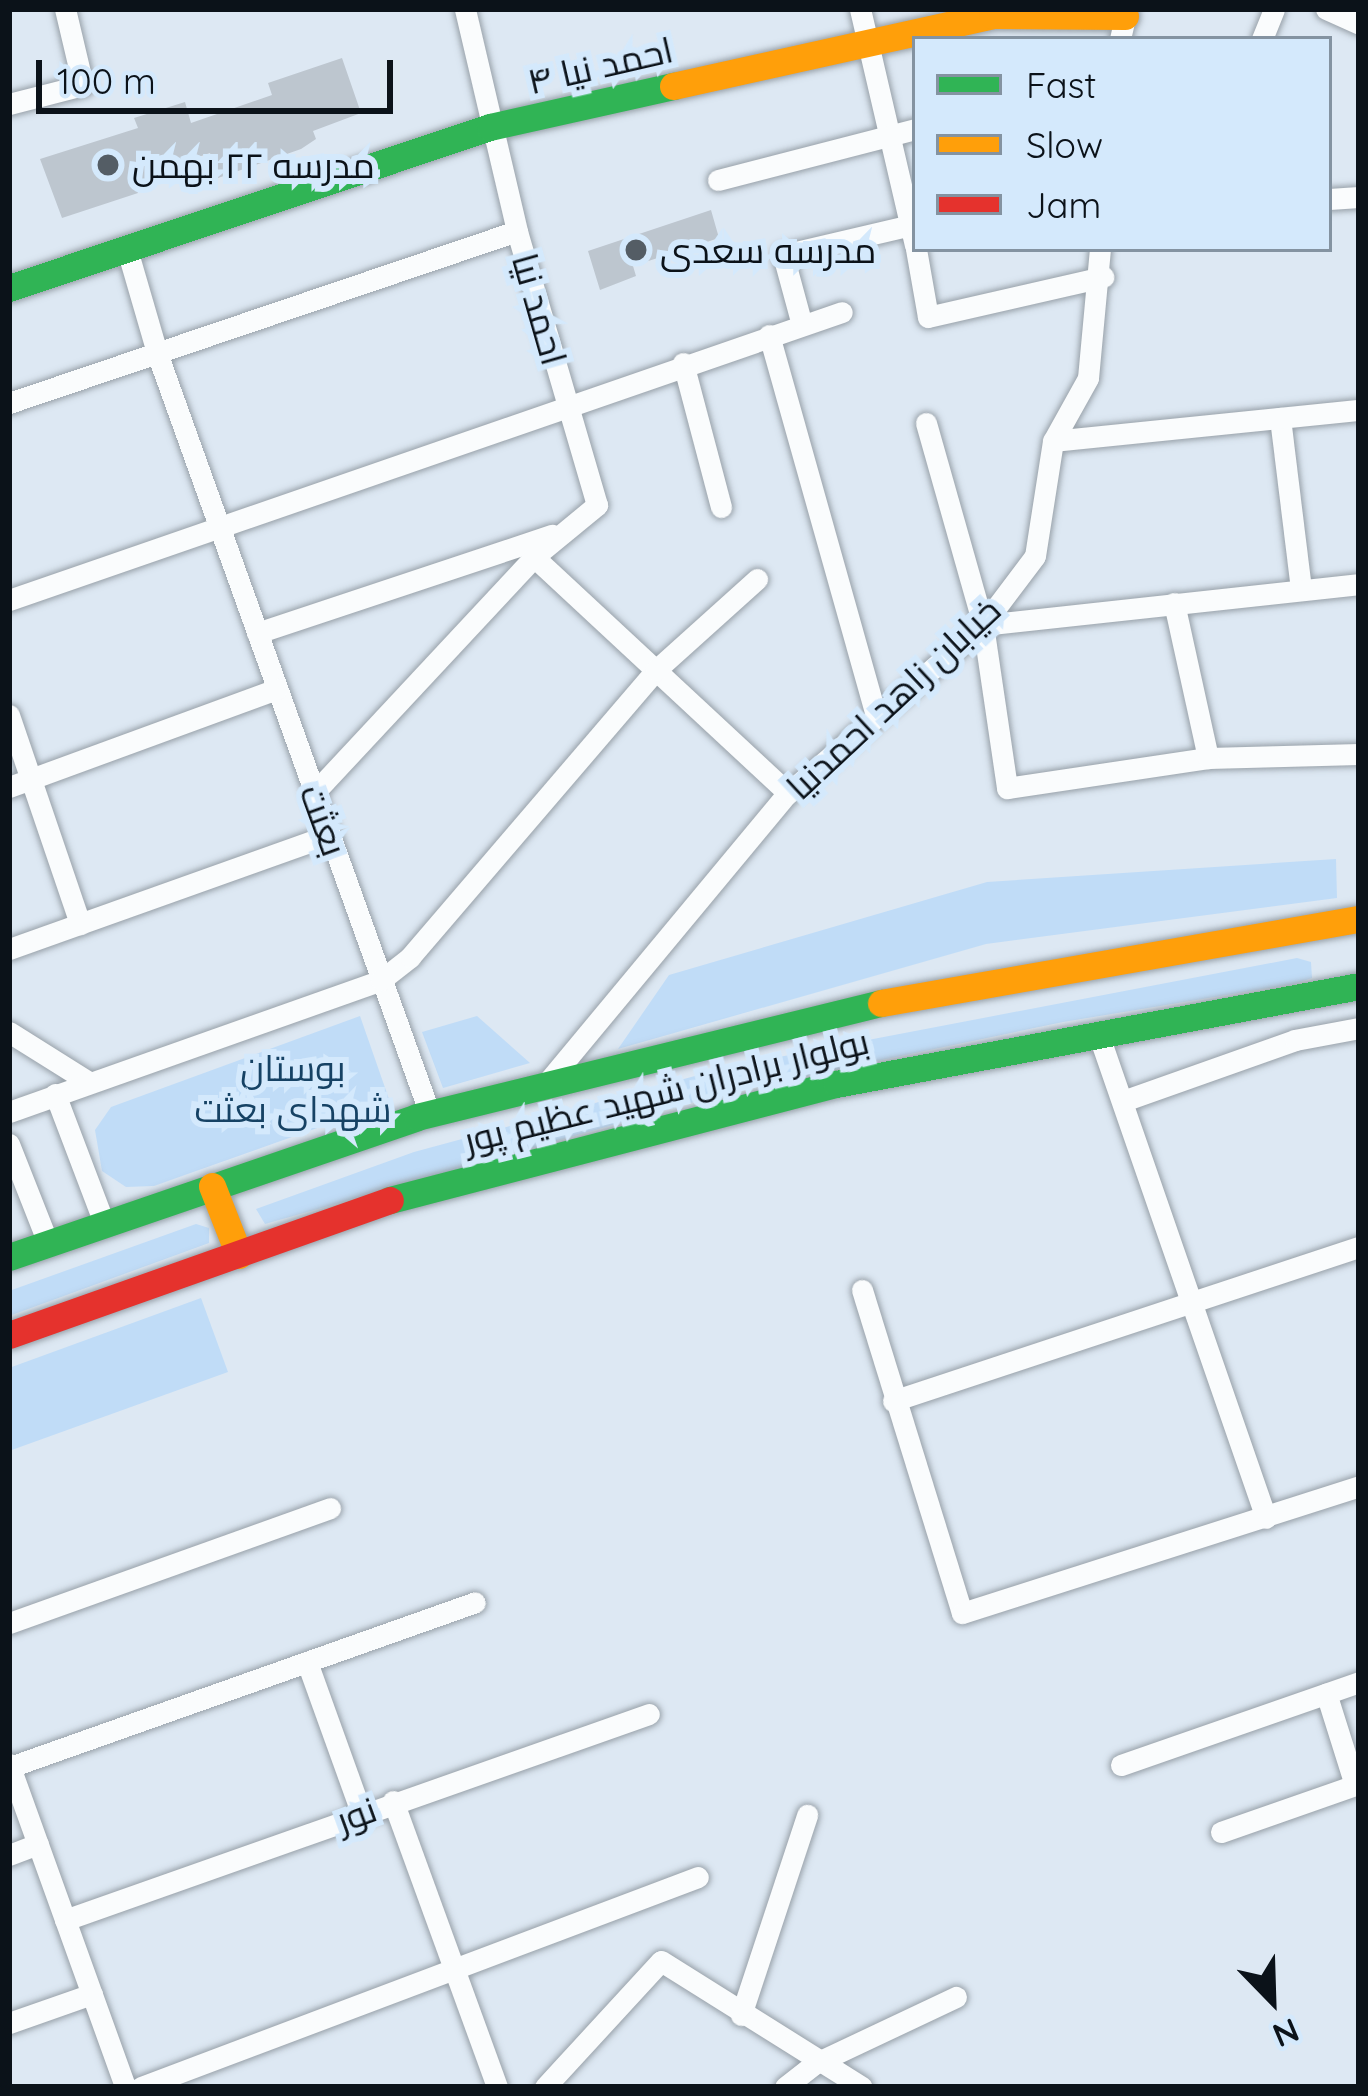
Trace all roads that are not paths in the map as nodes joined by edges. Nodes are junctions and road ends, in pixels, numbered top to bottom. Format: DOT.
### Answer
graph roads {
  1 [pos="65,9"];
  2 [pos="465,9"];
  3 [pos="860,9"];
  4 [pos="1325,9"];
  5 [pos="1124,21"];
  6 [pos="1359,24"];
  7 [pos="866,40"];
  8 [pos="9,104"];
  9 [pos="490,127"];
  10 [pos="912,129"];
  11 [pos="890,132"];
  12 [pos="718,180"];
  13 [pos="912,227"];
  14 [pos="517,231"];
  15 [pos="912,236"];
  16 [pos="126,246"];
  17 [pos="917,252"];
  18 [pos="1100,252"];
  19 [pos="1103,277"];
  20 [pos="9,288"];
  21 [pos="842,312"];
  22 [pos="802,325"];
  23 [pos="770,335"];
  24 [pos="158,353"];
  25 [pos="683,363"];
  26 [pos="566,401"];
  27 [pos="9,403"];
  28 [pos="1359,410"];
  29 [pos="1280,418"];
  30 [pos="926,423"];
  31 [pos="1053,441"];
  32 [pos="721,507"];
  33 [pos="218,526"];
  34 [pos="567,530"];
  35 [pos="534,557"];
  36 [pos="758,578"];
  37 [pos="1359,584"];
  38 [pos="1300,588"];
  39 [pos="9,600"];
  40 [pos="1174,603"];
  41 [pos="983,626"];
  42 [pos="257,633"];
  43 [pos="656,670"];
  44 [pos="277,689"];
  45 [pos="875,712"];
  46 [pos="9,715"];
  47 [pos="1359,754"];
  48 [pos="1208,758"];
  49 [pos="31,779"];
  50 [pos="9,787"];
  51 [pos="314,793"];
  52 [pos="788,793"];
  53 [pos="329,836"];
  54 [pos="1359,919"];
  55 [pos="80,924"];
  56 [pos="9,949"];
  57 [pos="381,980"];
  58 [pos="1359,986"];
  59 [pos="1359,1028"];
  60 [pos="9,1032"];
  61 [pos="1098,1033"];
  62 [pos="87,1081"];
  63 [pos="546,1084"];
  64 [pos="55,1094"];
  65 [pos="1123,1101"];
  66 [pos="9,1112"];
  67 [pos="430,1114"];
  68 [pos="9,1144"];
  69 [pos="212,1186"];
  70 [pos="104,1223"];
  71 [pos="48,1243"];
  72 [pos="1359,1247"];
  73 [pos="239,1255"];
  74 [pos="9,1257"];
  75 [pos="862,1290"];
  76 [pos="1196,1300"];
  77 [pos="9,1335"];
  78 [pos="892,1402"];
  79 [pos="1359,1486"];
  80 [pos="330,1508"];
  81 [pos="1266,1518"];
  82 [pos="475,1602"];
  83 [pos="9,1623"];
  84 [pos="307,1662"];
  85 [pos="1359,1682"];
  86 [pos="1327,1693"];
  87 [pos="649,1714"];
  88 [pos="9,1765"];
  89 [pos="1121,1765"];
  90 [pos="393,1801"];
  91 [pos="361,1812"];
  92 [pos="807,1815"];
  93 [pos="1221,1832"];
  94 [pos="38,1844"];
  95 [pos="9,1855"];
  96 [pos="698,1877"];
  97 [pos="65,1920"];
  98 [pos="456,1973"];
  99 [pos="92,1994"];
  100 [pos="956,1996"];
  101 [pos="741,2015"];
  102 [pos="9,2023"];
  103 [pos="814,2064"];
  104 [pos="125,2087"];
  105 [pos="141,2087"];
  106 [pos="497,2087"];
  107 [pos="545,2087"];
  108 [pos="785,2087"];
  109 [pos="862,2087"];
  1 -- 8 [label="street"];
  2 -- 9 [label="street, احمد نیا"];
  3 -- 7 [label="street"];
  4 -- 6 [label="street"];
  5 -- 7 [label="main road, احمد نیا ۴"];
  7 -- 9 [label="main road, احمد نیا ۴"];
  7 -- 11 [label="street"];
  9 -- 14 [label="street, احمد نیا"];
  9 -- 16 [label="main road, احمد نیا ۴"];
  10 -- 11 [label="street"];
  11 -- 12 [label="street"];
  11 -- 13 [label="street"];
  14 -- 24 [label="street"];
  14 -- 26 [label="street, احمد نیا"];
  15 -- 22 [label="street"];
  16 -- 20 [label="main road, احمد نیا ۴"];
  16 -- 24 [label="street, بعثت"];
  17 -- 19 [label="street"];
  18 -- 19 [label="street, خیابان زاهد احمدنیا"];
  19 -- 31 [label="street, خیابان زاهد احمدنیا"];
  21 -- 22 [label="street, احمد نیا"];
  22 -- 23 [label="street, احمد نیا"];
  23 -- 25 [label="street, احمد نیا"];
  23 -- 45 [label="street"];
  24 -- 27 [label="street"];
  24 -- 33 [label="street, بعثت"];
  25 -- 26 [label="street, احمد نیا"];
  25 -- 32 [label="street"];
  26 -- 33 [label="street"];
  26 -- 34 [label="street"];
  28 -- 29 [label="street"];
  29 -- 31 [label="street"];
  29 -- 38 [label="street"];
  30 -- 41 [label="street"];
  31 -- 41 [label="street, خیابان زاهد احمدنیا"];
  33 -- 39 [label="street"];
  33 -- 42 [label="street, بعثت"];
  34 -- 35 [label="street"];
  34 -- 42 [label="street"];
  35 -- 43 [label="street"];
  35 -- 51 [label="street"];
  36 -- 43 [label="street"];
  37 -- 38 [label="street"];
  38 -- 40 [label="street"];
  40 -- 41 [label="street"];
  40 -- 48 [label="street"];
  41 -- 45 [label="street, خیابان زاهد احمدنیا"];
  41 -- 48 [label="street"];
  42 -- 44 [label="street, بعثت"];
  43 -- 52 [label="street"];
  43 -- 57 [label="street"];
  44 -- 49 [label="street"];
  44 -- 51 [label="street, بعثت"];
  45 -- 52 [label="street, خیابان زاهد احمدنیا"];
  46 -- 49 [label="street"];
  47 -- 48 [label="street"];
  49 -- 50 [label="street"];
  49 -- 55 [label="street"];
  51 -- 53 [label="street, بعثت"];
  52 -- 63 [label="street, خیابان زاهد احمدنیا"];
  53 -- 55 [label="street"];
  53 -- 57 [label="street, بعثت"];
  54 -- 63 [label="main road, بولوار برادران شهید عظیم‌ پور"];
  55 -- 56 [label="street"];
  57 -- 62 [label="street"];
  57 -- 67 [label="street, بعثت"];
  58 -- 61 [label="main road, بولوار برادران شهید عظیم‌ پور"];
  59 -- 65 [label="street"];
  60 -- 62 [label="street"];
  61 -- 65 [label="street"];
  61 -- 73 [label="main road, بولوار برادران شهید عظیم‌ پور"];
  62 -- 64 [label="street"];
  63 -- 67 [label="main road, بولوار برادران شهید عظیم‌ پور"];
  64 -- 66 [label="street"];
  64 -- 70 [label="street"];
  65 -- 76 [label="street"];
  67 -- 69 [label="main road, بولوار برادران شهید عظیم‌ پور"];
  68 -- 71 [label="street"];
  69 -- 70 [label="main road, بولوار برادران شهید عظیم‌ پور"];
  69 -- 73 [label="main road"];
  70 -- 71 [label="main road, بولوار برادران شهید عظیم‌ پور"];
  71 -- 74 [label="main road, بولوار برادران شهید عظیم‌ پور"];
  72 -- 76 [label="street"];
  73 -- 77 [label="main road, بولوار برادران شهید عظیم‌ پور"];
  75 -- 78 [label="street"];
  76 -- 78 [label="street"];
  76 -- 81 [label="street"];
  78 -- 81 [label="street"];
  79 -- 81 [label="street"];
  80 -- 83 [label="street"];
  82 -- 84 [label="street"];
  84 -- 88 [label="street"];
  84 -- 91 [label="street"];
  85 -- 86 [label="street"];
  86 -- 89 [label="street"];
  86 -- 93 [label="street"];
  87 -- 90 [label="street, نور"];
  88 -- 94 [label="street"];
  90 -- 91 [label="street, نور"];
  90 -- 98 [label="street"];
  91 -- 97 [label="street, نور"];
  92 -- 101 [label="street"];
  94 -- 95 [label="street"];
  94 -- 97 [label="street"];
  96 -- 98 [label="street"];
  97 -- 99 [label="street"];
  98 -- 105 [label="street"];
  98 -- 106 [label="street"];
  99 -- 102 [label="street"];
  99 -- 104 [label="street"];
  100 -- 103 [label="street"];
  101 -- 103 [label="street"];
  101 -- 107 [label="street"];
  103 -- 108 [label="street"];
  103 -- 109 [label="street"];
}
